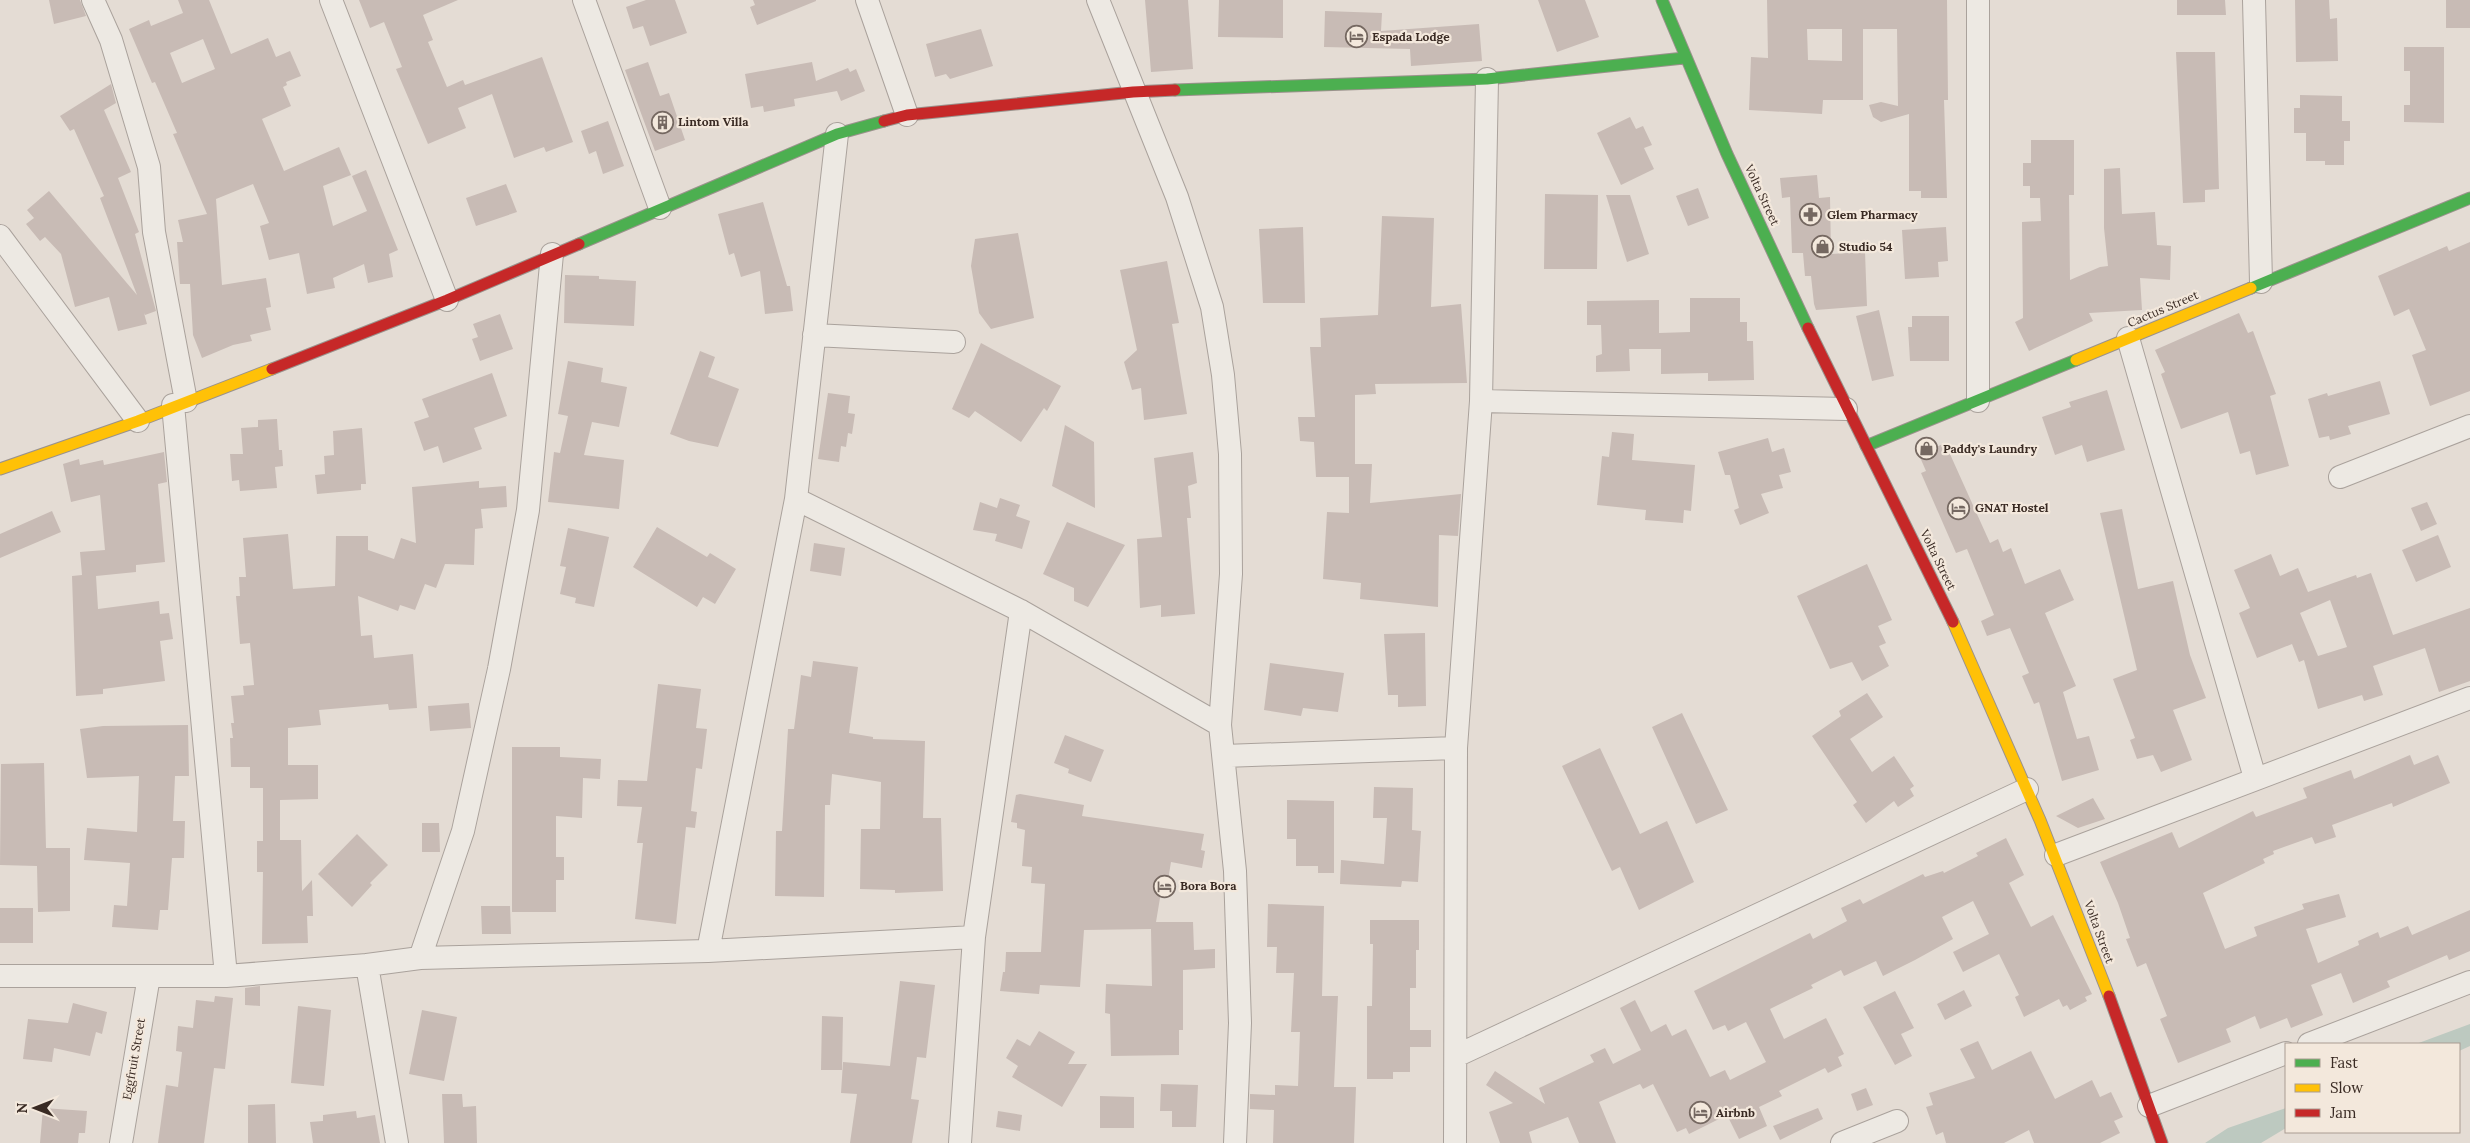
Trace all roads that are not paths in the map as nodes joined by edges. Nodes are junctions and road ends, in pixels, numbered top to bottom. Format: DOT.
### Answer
graph roads {
  1 [pos="93,0"];
  2 [pos="331,0"];
  3 [pos="584,0"];
  4 [pos="867,0"];
  5 [pos="1098,0"];
  6 [pos="1662,0"];
  7 [pos="1978,0"];
  8 [pos="2254,0"];
  9 [pos="1684,58"];
  10 [pos="1487,79"];
  11 [pos="1133,92"];
  12 [pos="907,114"];
  13 [pos="837,134"];
  14 [pos="2470,198"];
  15 [pos="660,208"];
  16 [pos="0,236"];
  17 [pos="552,254"];
  18 [pos="2261,282"];
  19 [pos="447,300"];
  20 [pos="814,335"];
  21 [pos="2128,338"];
  22 [pos="954,342"];
  23 [pos="1978,400"];
  24 [pos="1481,401"];
  25 [pos="180,403"];
  26 [pos="1846,409"];
  27 [pos="138,421"];
  28 [pos="2470,426"];
  29 [pos="1866,446"];
  30 [pos="0,469"];
  31 [pos="2340,477"];
  32 [pos="796,499"];
  33 [pos="1021,611"];
  34 [pos="2470,698"];
  35 [pos="1220,725"];
  36 [pos="1456,748"];
  37 [pos="1224,756"];
  38 [pos="2255,778"];
  39 [pos="2028,789"];
  40 [pos="2056,855"];
  41 [pos="974,937"];
  42 [pos="708,951"];
  43 [pos="420,958"];
  44 [pos="367,965"];
  45 [pos="0,976"];
  46 [pos="149,976"];
  47 [pos="226,976"];
  48 [pos="2470,982"];
  49 [pos="2312,1043"];
  50 [pos="2285,1053"];
  51 [pos="1456,1056"];
  52 [pos="2149,1106"];
  53 [pos="1897,1121"];
  54 [pos="121,1143"];
  55 [pos="397,1143"];
  56 [pos="960,1143"];
  57 [pos="1235,1143"];
  58 [pos="1456,1143"];
  59 [pos="1842,1143"];
  60 [pos="2162,1143"];
  1 -- 25 [label="street"];
  2 -- 19 [label="street"];
  3 -- 15 [label="street"];
  4 -- 12 [label="street"];
  5 -- 11 [label="street"];
  6 -- 9 [label="street, Volta Street"];
  7 -- 23 [label="street"];
  8 -- 18 [label="street"];
  9 -- 10 [label="street"];
  9 -- 26 [label="street, Volta Street"];
  10 -- 11 [label="street"];
  10 -- 24 [label="street"];
  11 -- 12 [label="street"];
  11 -- 35 [label="street"];
  12 -- 13 [label="street"];
  13 -- 15 [label="street"];
  13 -- 20 [label="street"];
  14 -- 18 [label="street, Cactus Street"];
  15 -- 17 [label="street"];
  16 -- 27 [label="street"];
  17 -- 19 [label="street"];
  17 -- 43 [label="street"];
  18 -- 21 [label="street, Cactus Street"];
  19 -- 25 [label="street"];
  20 -- 22 [label="street"];
  20 -- 32 [label="street"];
  21 -- 23 [label="street, Cactus Street"];
  21 -- 38 [label="street"];
  23 -- 29 [label="street, Cactus Street"];
  24 -- 26 [label="street"];
  24 -- 36 [label="street"];
  25 -- 27 [label="street"];
  25 -- 47 [label="street"];
  26 -- 29 [label="street, Volta Street"];
  27 -- 30 [label="street"];
  28 -- 31 [label="street"];
  29 -- 39 [label="street, Volta Street"];
  32 -- 33 [label="street"];
  32 -- 42 [label="street"];
  33 -- 35 [label="street"];
  33 -- 41 [label="street"];
  34 -- 38 [label="street"];
  35 -- 37 [label="street"];
  36 -- 37 [label="street"];
  36 -- 51 [label="street"];
  37 -- 57 [label="street"];
  38 -- 40 [label="street"];
  39 -- 40 [label="street, Volta Street"];
  39 -- 51 [label="street"];
  40 -- 52 [label="street, Volta Street"];
  41 -- 42 [label="street"];
  41 -- 56 [label="street"];
  42 -- 43 [label="street"];
  43 -- 44 [label="street"];
  44 -- 47 [label="street"];
  44 -- 55 [label="street"];
  45 -- 46 [label="street"];
  46 -- 47 [label="street"];
  46 -- 54 [label="street, Eggfruit Street"];
  48 -- 49 [label="street"];
  50 -- 52 [label="street"];
  51 -- 58 [label="street"];
  52 -- 60 [label="street, Volta Street"];
  53 -- 59 [label="street"];
}
